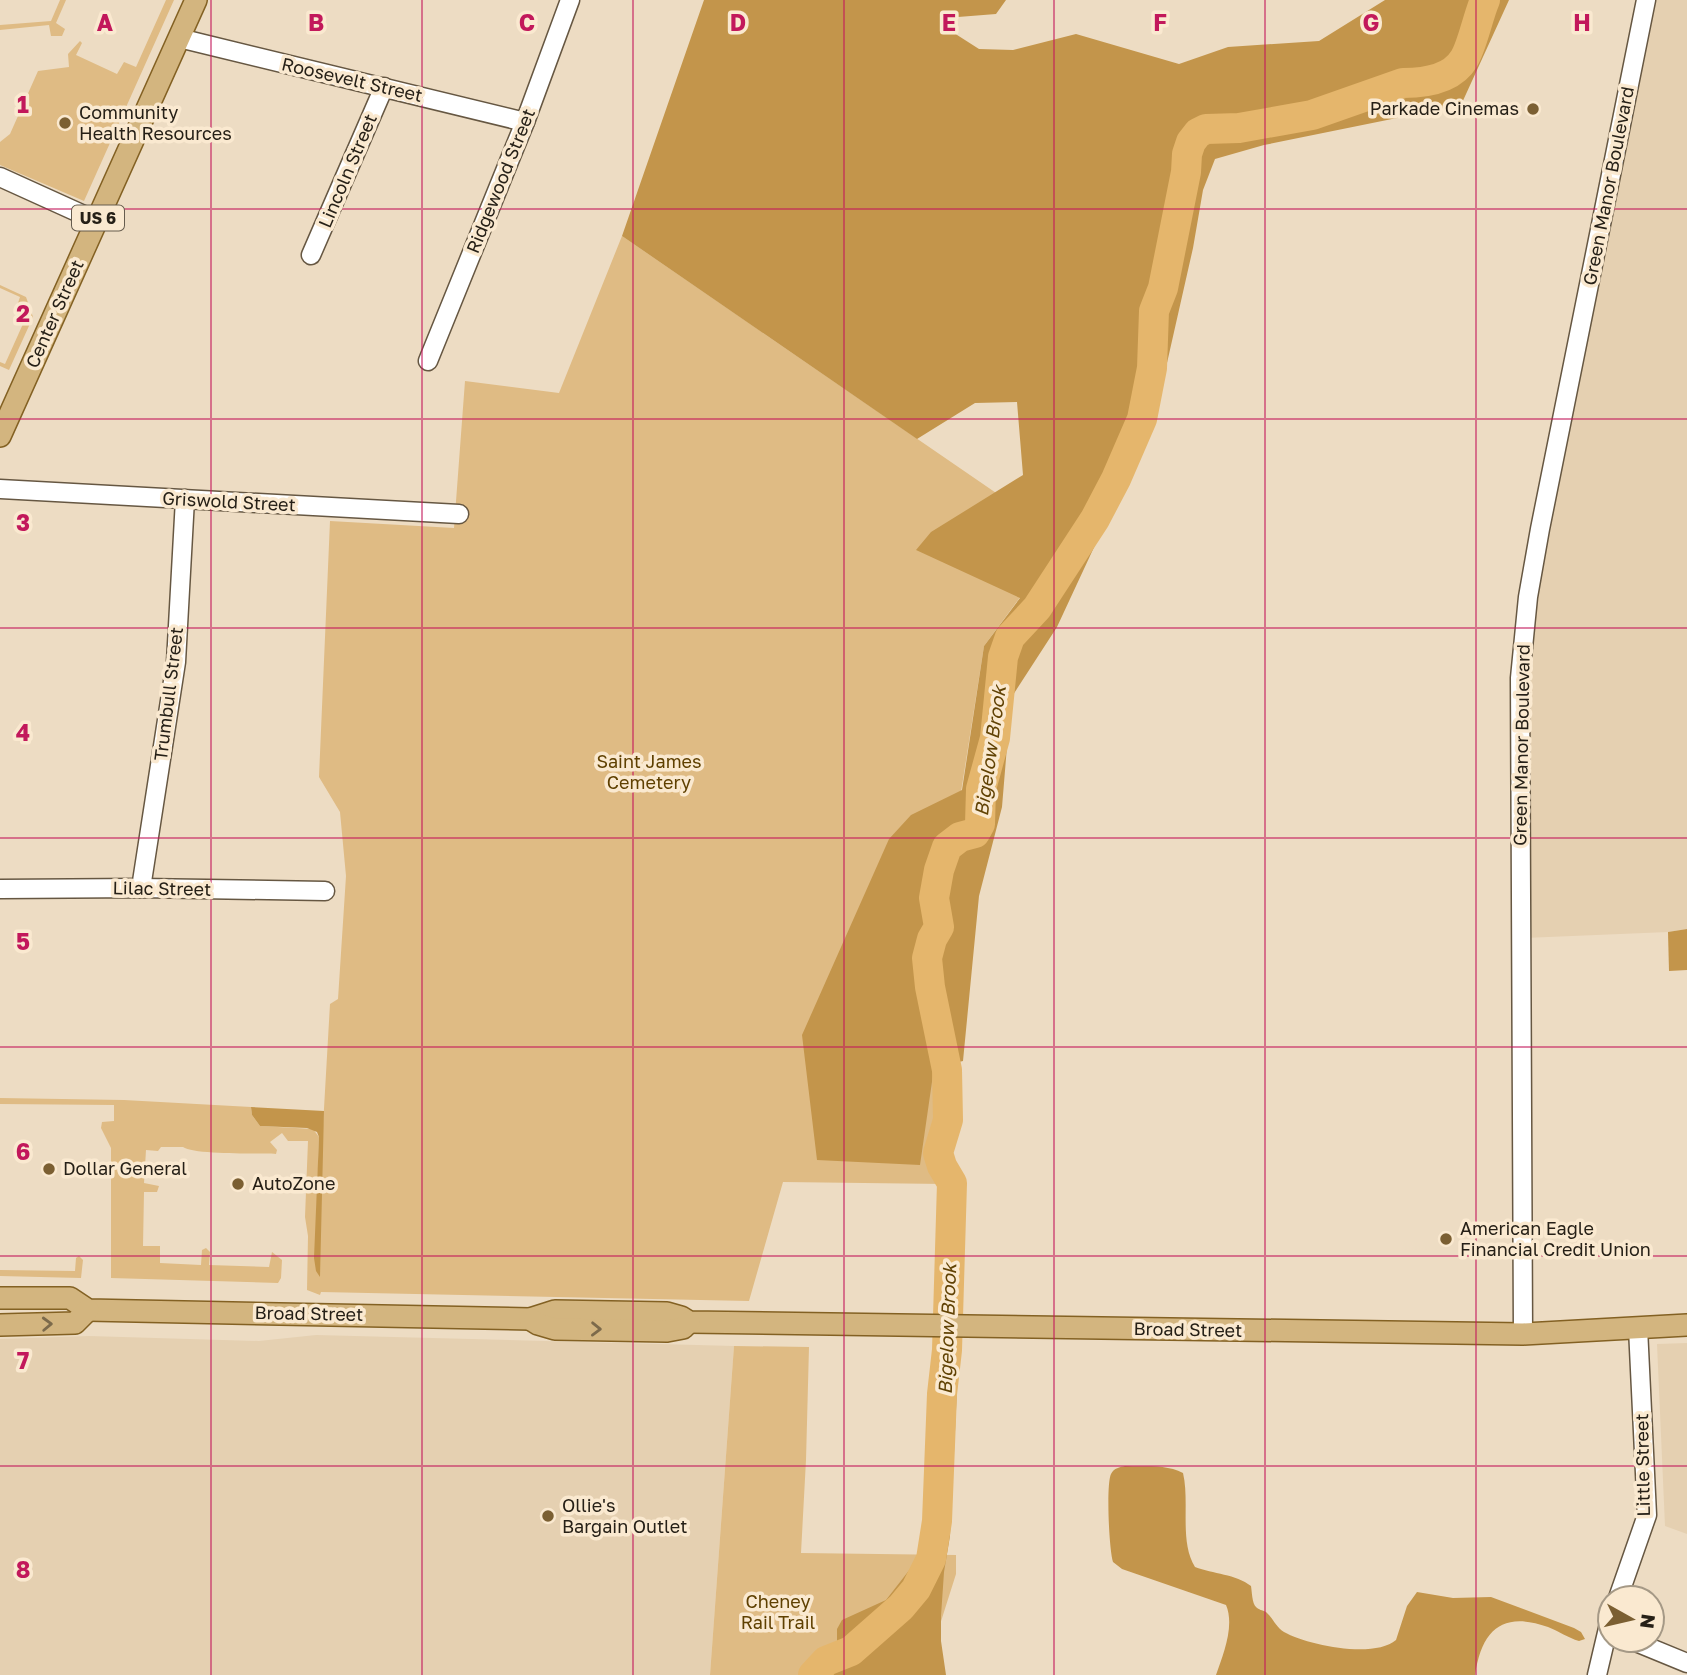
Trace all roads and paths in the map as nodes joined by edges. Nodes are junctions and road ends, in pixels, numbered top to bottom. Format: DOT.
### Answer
graph roads {
  1 [pos="196,0"];
  2 [pos="570,0"];
  3 [pos="1647,0"];
  4 [pos="179,38"];
  5 [pos="384,87"];
  6 [pos="525,122"];
  7 [pos="0,177"];
  8 [pos="97,220"];
  9 [pos="311,255"];
  10 [pos="428,361"];
  11 [pos="0,436"];
  12 [pos="0,489"];
  13 [pos="185,499"];
  14 [pos="458,514"];
  15 [pos="141,888"];
  16 [pos="0,889"];
  17 [pos="325,891"];
  18 [pos="0,1298"];
  19 [pos="88,1310"];
  20 [pos="0,1325"];
  21 [pos="1687,1325"];
  22 [pos="1638,1328"];
  23 [pos="1523,1334"];
  24 [pos="1623,1584"];
  25 [pos="1602,1654"];
  26 [pos="1665,1654"];
  27 [pos="1687,1663"];
  28 [pos="1597,1675"];
  1 -- 4 [label="main road, Center Street / US 6"];
  2 -- 6 [label="street, Ridgewood Street"];
  3 -- 23 [label="street, Green Manor Boulevard"];
  4 -- 5 [label="street, Roosevelt Street"];
  4 -- 8 [label="main road, Center Street / US 6"];
  5 -- 6 [label="street, Roosevelt Street"];
  5 -- 9 [label="street, Lincoln Street"];
  6 -- 10 [label="street, Ridgewood Street"];
  7 -- 8 [label="street"];
  8 -- 11 [label="main road, Center Street / US 6"];
  12 -- 13 [label="street, Griswold Street"];
  13 -- 14 [label="street, Griswold Street"];
  13 -- 15 [label="street, Trumbull Street"];
  15 -- 16 [label="street, Lilac Street"];
  15 -- 17 [label="street, Lilac Street"];
  18 -- 19 [label="main road, Broad Street"];
  20 -- 19 [label="main road, Broad Street, one-way"];
  19 -- 23 [label="main road, Broad Street"];
  21 -- 22 [label="main road, Broad Street"];
  22 -- 23 [label="main road, Broad Street"];
  22 -- 24 [label="street, Little Street"];
  25 -- 28 [label="street"];
  26 -- 27 [label="street"];
}
